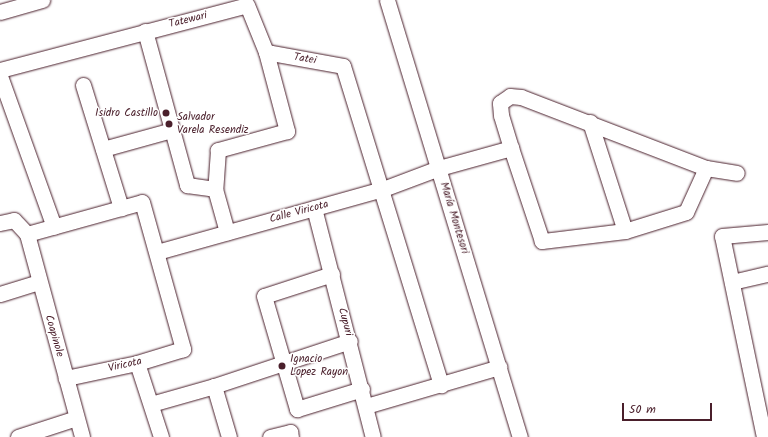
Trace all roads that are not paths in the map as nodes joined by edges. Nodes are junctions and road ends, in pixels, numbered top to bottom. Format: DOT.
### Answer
graph roads {
  1 [pos="42,0"];
  2 [pos="387,0"];
  3 [pos="0,12"];
  4 [pos="145,31"];
  5 [pos="266,52"];
  6 [pos="0,70"];
  7 [pos="0,76"];
  8 [pos="83,85"];
  9 [pos="590,122"];
  10 [pos="172,130"];
  11 [pos="511,148"];
  12 [pos="103,149"];
  13 [pos="439,168"];
  14 [pos="706,168"];
  15 [pos="737,173"];
  16 [pos="215,188"];
  17 [pos="383,190"];
  18 [pos="121,208"];
  19 [pos="314,208"];
  20 [pos="0,223"];
  21 [pos="54,227"];
  22 [pos="625,231"];
  23 [pos="227,232"];
  24 [pos="768,232"];
  25 [pos="28,234"];
  26 [pos="157,252"];
  27 [pos="332,274"];
  28 [pos="768,274"];
  29 [pos="39,282"];
  30 [pos="732,282"];
  31 [pos="0,294"];
  32 [pos="350,341"];
  33 [pos="137,363"];
  34 [pos="284,363"];
  35 [pos="500,367"];
  36 [pos="66,378"];
  37 [pos="441,385"];
  38 [pos="214,386"];
  39 [pos="362,389"];
  40 [pos="151,404"];
  41 [pos="366,406"];
  42 [pos="76,418"];
  43 [pos="18,437"];
  44 [pos="82,437"];
  45 [pos="161,437"];
  46 [pos="229,437"];
  47 [pos="270,437"];
  48 [pos="291,437"];
  49 [pos="372,437"];
  50 [pos="520,437"];
  51 [pos="764,437"];
  1 -- 3 [label="street"];
  2 -- 13 [label="street, María Montesori"];
  4 -- 5 [label="street, Tatewari"];
  4 -- 6 [label="street, Tatewari"];
  4 -- 10 [label="street"];
  5 -- 16 [label="street, Tatewari"];
  5 -- 17 [label="street, Tatei"];
  7 -- 21 [label="street"];
  8 -- 12 [label="street"];
  9 -- 11 [label="street"];
  9 -- 14 [label="street"];
  9 -- 22 [label="street"];
  10 -- 12 [label="street"];
  10 -- 16 [label="street"];
  11 -- 13 [label="street, Calle Viricota"];
  11 -- 22 [label="street"];
  12 -- 18 [label="street"];
  13 -- 17 [label="street, Calle Viricota"];
  13 -- 35 [label="street, María Montesori"];
  14 -- 15 [label="street"];
  14 -- 22 [label="street"];
  16 -- 23 [label="street"];
  17 -- 19 [label="street, Calle Viricota"];
  17 -- 37 [label="street"];
  18 -- 21 [label="street"];
  18 -- 26 [label="street"];
  19 -- 23 [label="street, Calle Viricota"];
  19 -- 27 [label="street, Cupuri"];
  20 -- 25 [label="street"];
  21 -- 25 [label="street"];
  23 -- 26 [label="street, Calle Viricota"];
  24 -- 30 [label="street"];
  25 -- 29 [label="street, Coapinole"];
  26 -- 33 [label="street, Viricota"];
  27 -- 32 [label="street, Cupuri"];
  27 -- 34 [label="street"];
  28 -- 30 [label="street"];
  29 -- 31 [label="street"];
  29 -- 36 [label="street, Coapinole"];
  30 -- 51 [label="street"];
  32 -- 34 [label="street"];
  32 -- 39 [label="street, Cupuri"];
  33 -- 36 [label="street, Viricota"];
  33 -- 40 [label="street"];
  34 -- 38 [label="street"];
  34 -- 39 [label="street"];
  35 -- 37 [label="street"];
  35 -- 50 [label="street, María Montesori"];
  36 -- 42 [label="street, Coapinole"];
  37 -- 41 [label="street"];
  38 -- 40 [label="street"];
  38 -- 46 [label="street"];
  39 -- 41 [label="street, Cupuri"];
  40 -- 45 [label="street"];
  41 -- 49 [label="street, Cupuri"];
  42 -- 43 [label="street"];
  42 -- 44 [label="street, Coapinole"];
  47 -- 48 [label="street"];
}
